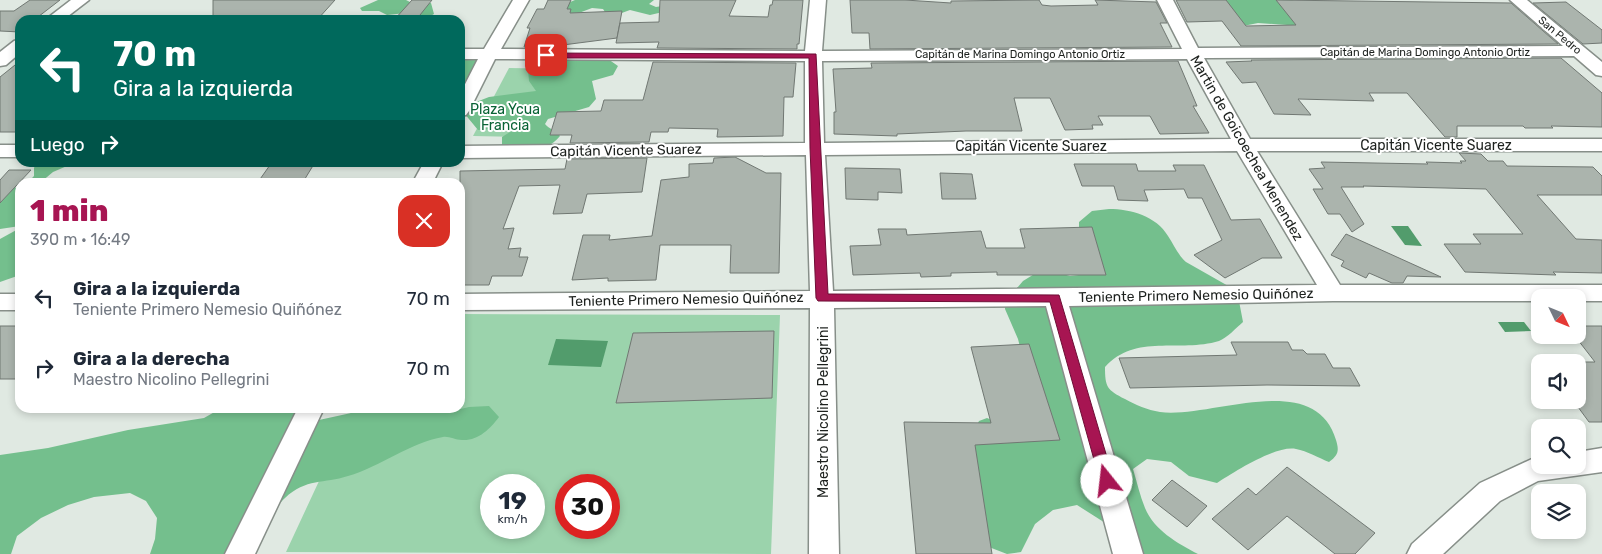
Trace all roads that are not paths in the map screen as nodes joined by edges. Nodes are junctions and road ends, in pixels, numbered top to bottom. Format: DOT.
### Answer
graph roads {
  1 [pos="81,0"];
  2 [pos="521,0"];
  3 [pos="818,0"];
  4 [pos="1165,0"];
  5 [pos="1518,0"];
  6 [pos="60,15"];
  7 [pos="0,42"];
  8 [pos="15,44"];
  9 [pos="15,48"];
  10 [pos="1579,51"];
  11 [pos="1191,53"];
  12 [pos="465,54"];
  13 [pos="489,55"];
  14 [pos="813,56"];
  15 [pos="0,61"];
  16 [pos="1602,71"];
  17 [pos="465,101"];
  18 [pos="1602,144"];
  19 [pos="1242,145"];
  20 [pos="815,148"];
  21 [pos="0,151"];
  22 [pos="15,151"];
  23 [pos="465,152"];
  24 [pos="1333,293"];
  25 [pos="1602,293"];
  26 [pos="822,298"];
  27 [pos="1054,298"];
  28 [pos="0,302"];
  29 [pos="15,302"];
  30 [pos="465,302"];
  31 [pos="309,413"];
  32 [pos="1602,460"];
  33 [pos="1586,463"];
  34 [pos="1531,472"];
  35 [pos="240,554"];
  36 [pos="824,554"];
  37 [pos="1128,554"];
  38 [pos="1422,554"];
  1 -- 6 [label="street"];
  2 -- 13 [label="street"];
  3 -- 14 [label="street, Maestro Nicolino Pellegrini"];
  4 -- 11 [label="street, Martin de Goicoechea Menendez"];
  5 -- 10 [label="street, San Pedro"];
  7 -- 8 [label="street"];
  9 -- 15 [label="street"];
  10 -- 11 [label="street, Capitán de Marina Domingo Antonio Ortiz"];
  10 -- 16 [label="street, San Pedro"];
  11 -- 14 [label="street, Capitán de Marina Domingo Antonio Ortiz"];
  11 -- 19 [label="street, Martin de Goicoechea Menendez"];
  12 -- 13 [label="street, Capitán de Marina Domingo Antonio Ortiz"];
  13 -- 14 [label="street, Capitán de Marina Domingo Antonio Ortiz"];
  13 -- 17 [label="street"];
  14 -- 20 [label="street, Maestro Nicolino Pellegrini"];
  18 -- 19 [label="street, Capitán Vicente Suarez"];
  19 -- 20 [label="street, Capitán Vicente Suarez"];
  19 -- 24 [label="street, Martin de Goicoechea Menendez"];
  20 -- 23 [label="street, Capitán Vicente Suarez"];
  20 -- 26 [label="street, Maestro Nicolino Pellegrini"];
  21 -- 22 [label="street"];
  24 -- 25 [label="street, Teniente Primero Nemesio Quiñónez"];
  24 -- 27 [label="street, Teniente Primero Nemesio Quiñónez"];
  26 -- 27 [label="street, Teniente Primero Nemesio Quiñónez"];
  26 -- 30 [label="street, Teniente Primero Nemesio Quiñónez"];
  26 -- 36 [label="street, Maestro Nicolino Pellegrini"];
  27 -- 37 [label="street"];
  28 -- 29 [label="street"];
  31 -- 35 [label="street"];
  32 -- 33 [label="street"];
  34 -- 38 [label="street"];
}
